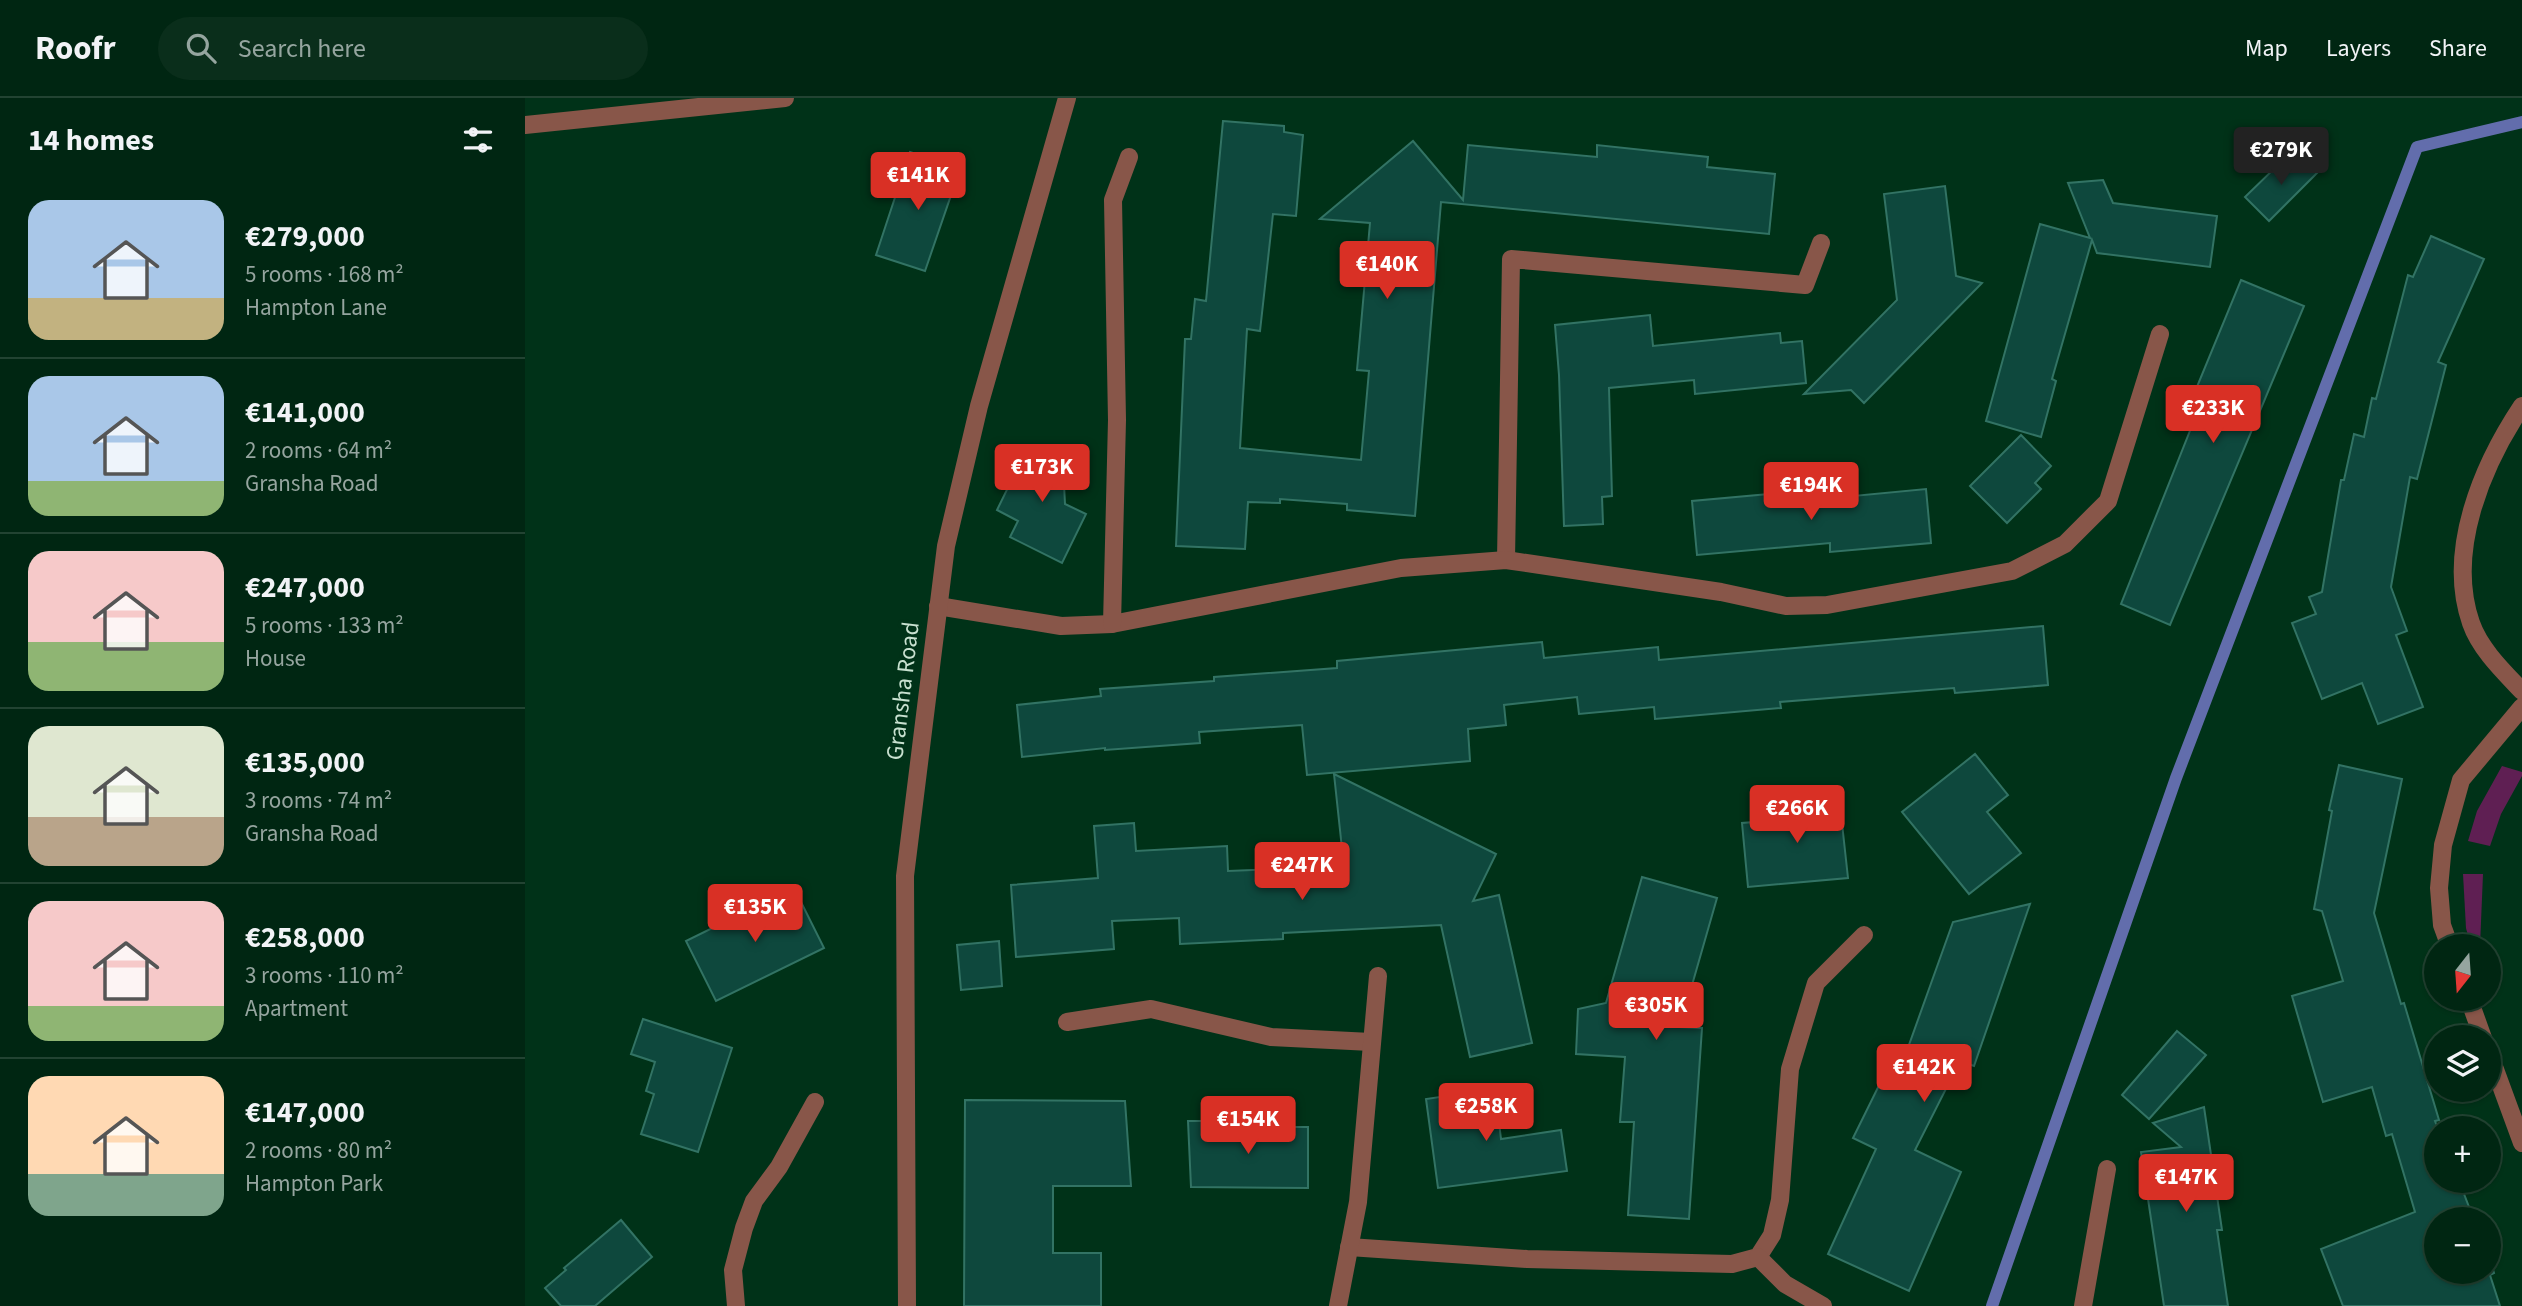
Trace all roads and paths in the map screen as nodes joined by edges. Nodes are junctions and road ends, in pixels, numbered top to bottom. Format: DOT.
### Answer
graph roads {
  1 [pos="785,98"];
  2 [pos="1067,98"];
  3 [pos="525,125"];
  4 [pos="1129,157"];
  5 [pos="1821,243"];
  6 [pos="2160,334"];
  7 [pos="2522,407"];
  8 [pos="1506,560"];
  9 [pos="938,606"];
  10 [pos="1112,624"];
  11 [pos="2522,691"];
  12 [pos="2522,708"];
  13 [pos="2445,934"];
  14 [pos="1864,935"];
  15 [pos="1378,975"];
  16 [pos="1067,1021"];
  17 [pos="1371,1042"];
  18 [pos="2501,1086"];
  19 [pos="815,1102"];
  20 [pos="2522,1143"];
  21 [pos="2107,1169"];
  22 [pos="1349,1247"];
  23 [pos="1758,1257"];
  24 [pos="736,1306"];
  25 [pos="907,1306"];
  26 [pos="1338,1306"];
  27 [pos="1823,1306"];
  28 [pos="2083,1306"];
  1 -- 3 [label="street"];
  2 -- 9 [label="street, Gransha Road"];
  4 -- 10 [label="street"];
  5 -- 8 [label="street"];
  6 -- 8 [label="street"];
  7 -- 11 [label="street"];
  8 -- 10 [label="street"];
  9 -- 10 [label="street"];
  9 -- 25 [label="street, Gransha Road"];
  12 -- 13 [label="street"];
  14 -- 23 [label="street"];
  15 -- 17 [label="street"];
  16 -- 17 [label="street"];
  17 -- 22 [label="street"];
  18 -- 20 [label="street"];
  19 -- 24 [label="street"];
  21 -- 28 [label="street"];
  22 -- 23 [label="street"];
  22 -- 26 [label="street"];
  23 -- 27 [label="street"];
}
